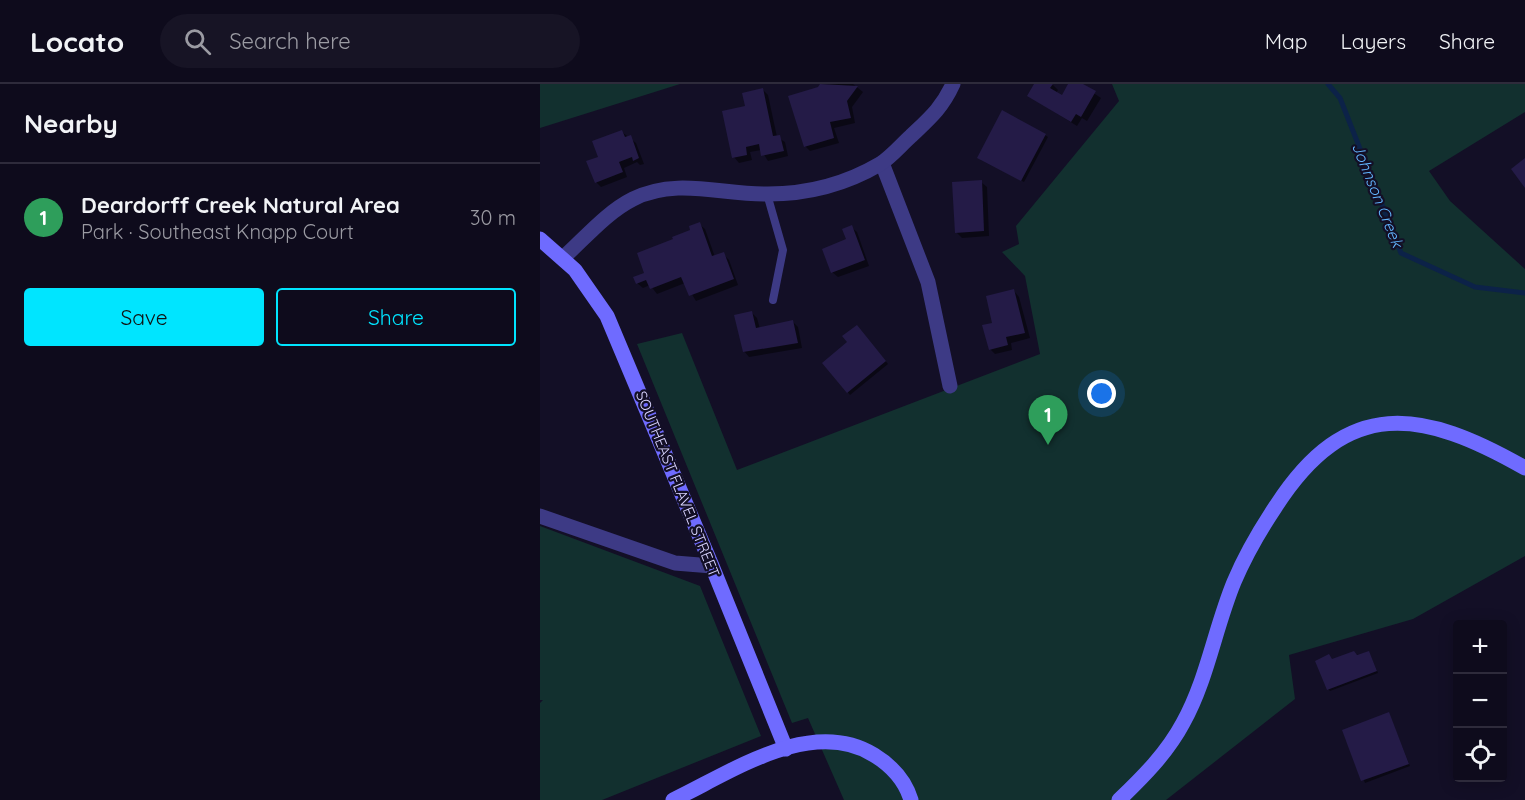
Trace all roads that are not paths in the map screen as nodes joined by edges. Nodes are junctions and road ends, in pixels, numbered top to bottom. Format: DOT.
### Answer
graph roads {
  1 [pos="953,84"];
  2 [pos="882,163"];
  3 [pos="767,194"];
  4 [pos="540,239"];
  5 [pos="564,257"];
  6 [pos="773,300"];
  7 [pos="950,386"];
  8 [pos="1525,468"];
  9 [pos="540,516"];
  10 [pos="712,566"];
  11 [pos="786,749"];
  12 [pos="673,800"];
  13 [pos="911,800"];
  14 [pos="1119,800"];
  1 -- 2 [label="street"];
  2 -- 3 [label="street"];
  2 -- 7 [label="street"];
  3 -- 5 [label="street"];
  3 -- 6 [label="lane"];
  4 -- 5 [label="street, SOUTHEAST FLAVEL STREET"];
  5 -- 10 [label="street, SOUTHEAST FLAVEL STREET"];
  8 -- 14 [label="street"];
  9 -- 10 [label="street"];
  10 -- 11 [label="street, SOUTHEAST FLAVEL STREET"];
  11 -- 12 [label="street"];
  11 -- 13 [label="street"];
}
